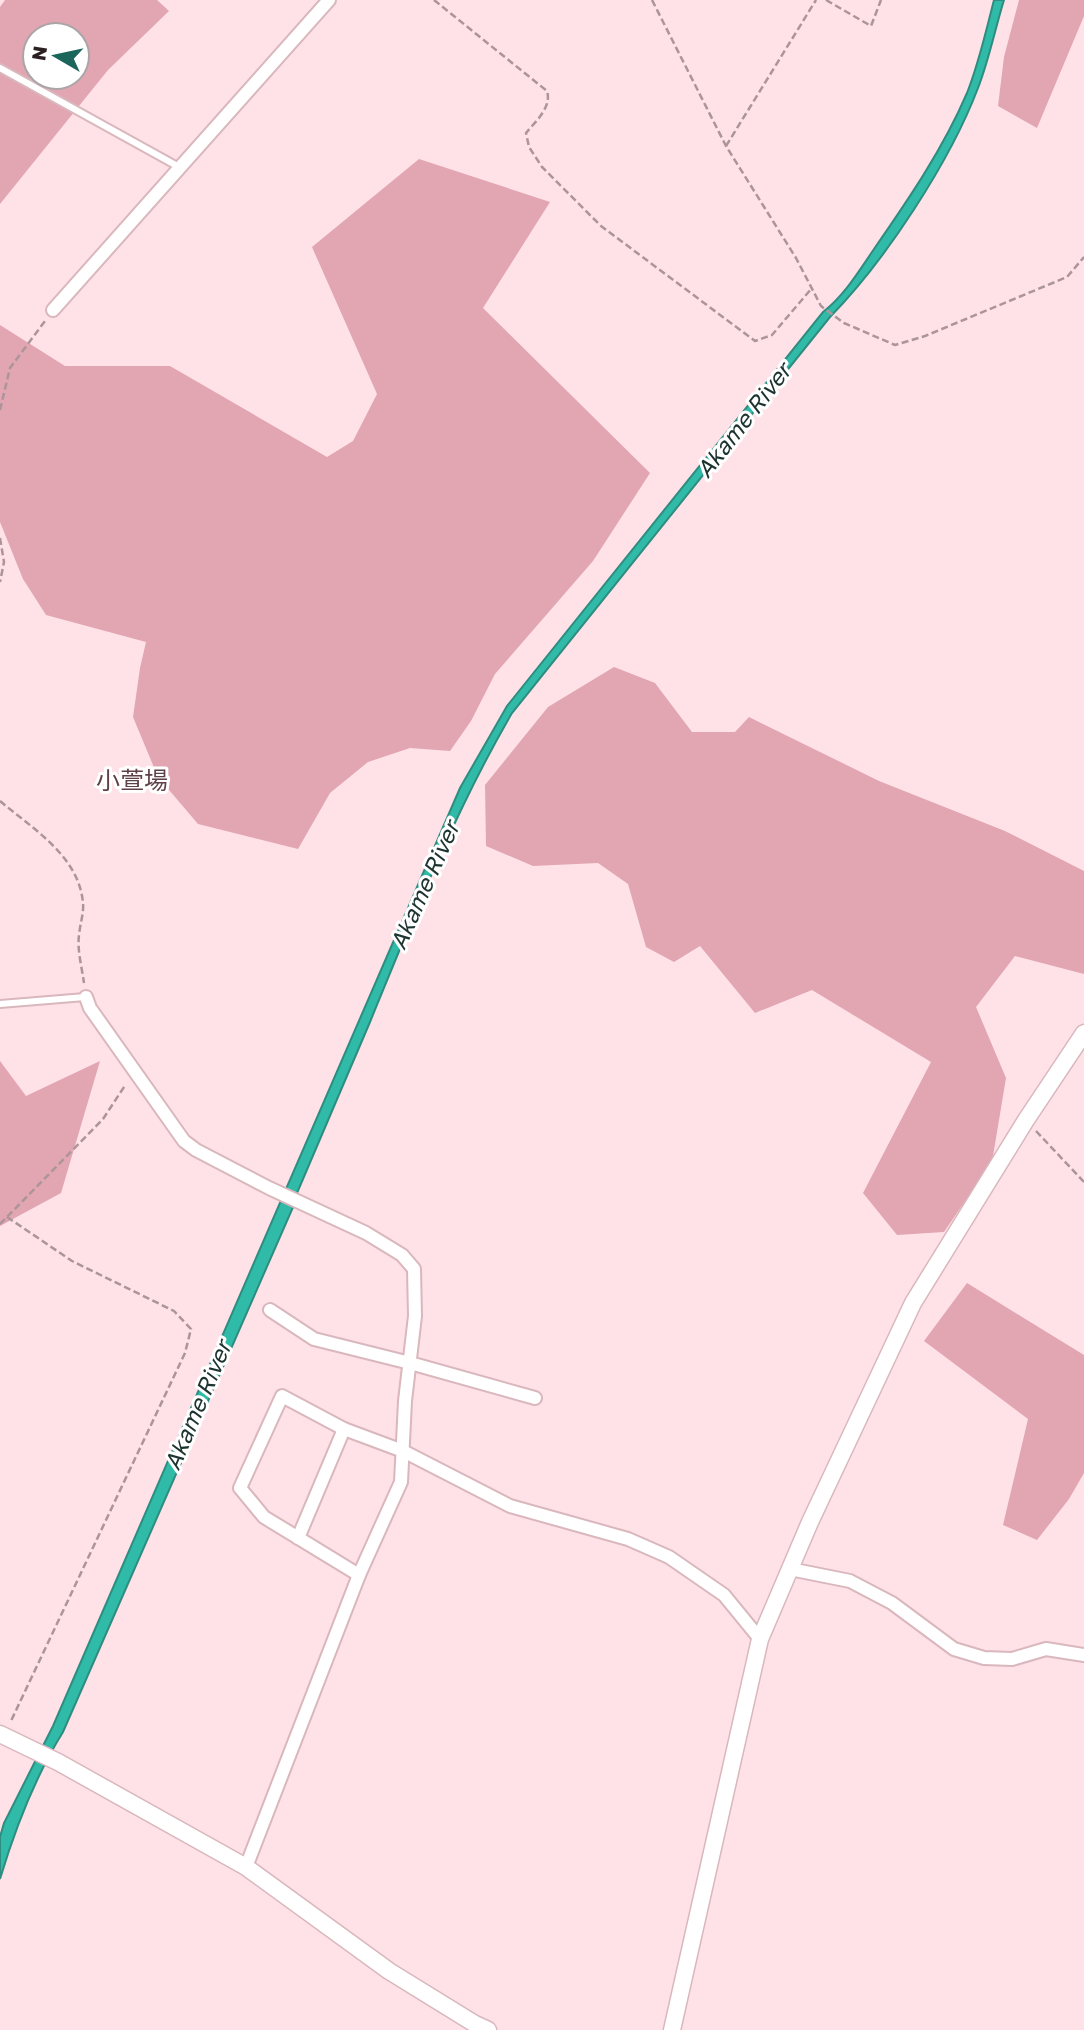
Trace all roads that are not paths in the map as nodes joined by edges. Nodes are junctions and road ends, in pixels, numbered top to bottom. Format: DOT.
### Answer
graph roads {
  1 [pos="329,0"];
  2 [pos="0,68"];
  3 [pos="180,168"];
  4 [pos="53,310"];
  5 [pos="86,997"];
  6 [pos="0,1004"];
  7 [pos="1084,1032"];
  8 [pos="270,1310"];
  9 [pos="410,1363"];
  10 [pos="535,1398"];
  11 [pos="344,1429"];
  12 [pos="403,1451"];
  13 [pos="298,1538"];
  14 [pos="790,1569"];
  15 [pos="359,1575"];
  16 [pos="760,1639"];
  17 [pos="1084,1655"];
  18 [pos="2,1735"];
  19 [pos="246,1867"];
  20 [pos="488,2030"];
  21 [pos="672,2030"];
  1 -- 3 [label="street"];
  2 -- 3 [label="lane"];
  3 -- 4 [label="street"];
  5 -- 6 [label="lane"];
  5 -- 9 [label="street"];
  7 -- 14 [label="street"];
  8 -- 9 [label="street"];
  9 -- 10 [label="street"];
  9 -- 12 [label="street"];
  11 -- 12 [label="street"];
  11 -- 13 [label="street"];
  11 -- 13 [label="street"];
  12 -- 15 [label="street"];
  12 -- 16 [label="street"];
  13 -- 15 [label="street"];
  14 -- 16 [label="street"];
  14 -- 17 [label="street"];
  15 -- 19 [label="street"];
  16 -- 21 [label="street"];
  18 -- 19 [label="street"];
  19 -- 20 [label="street"];
}
